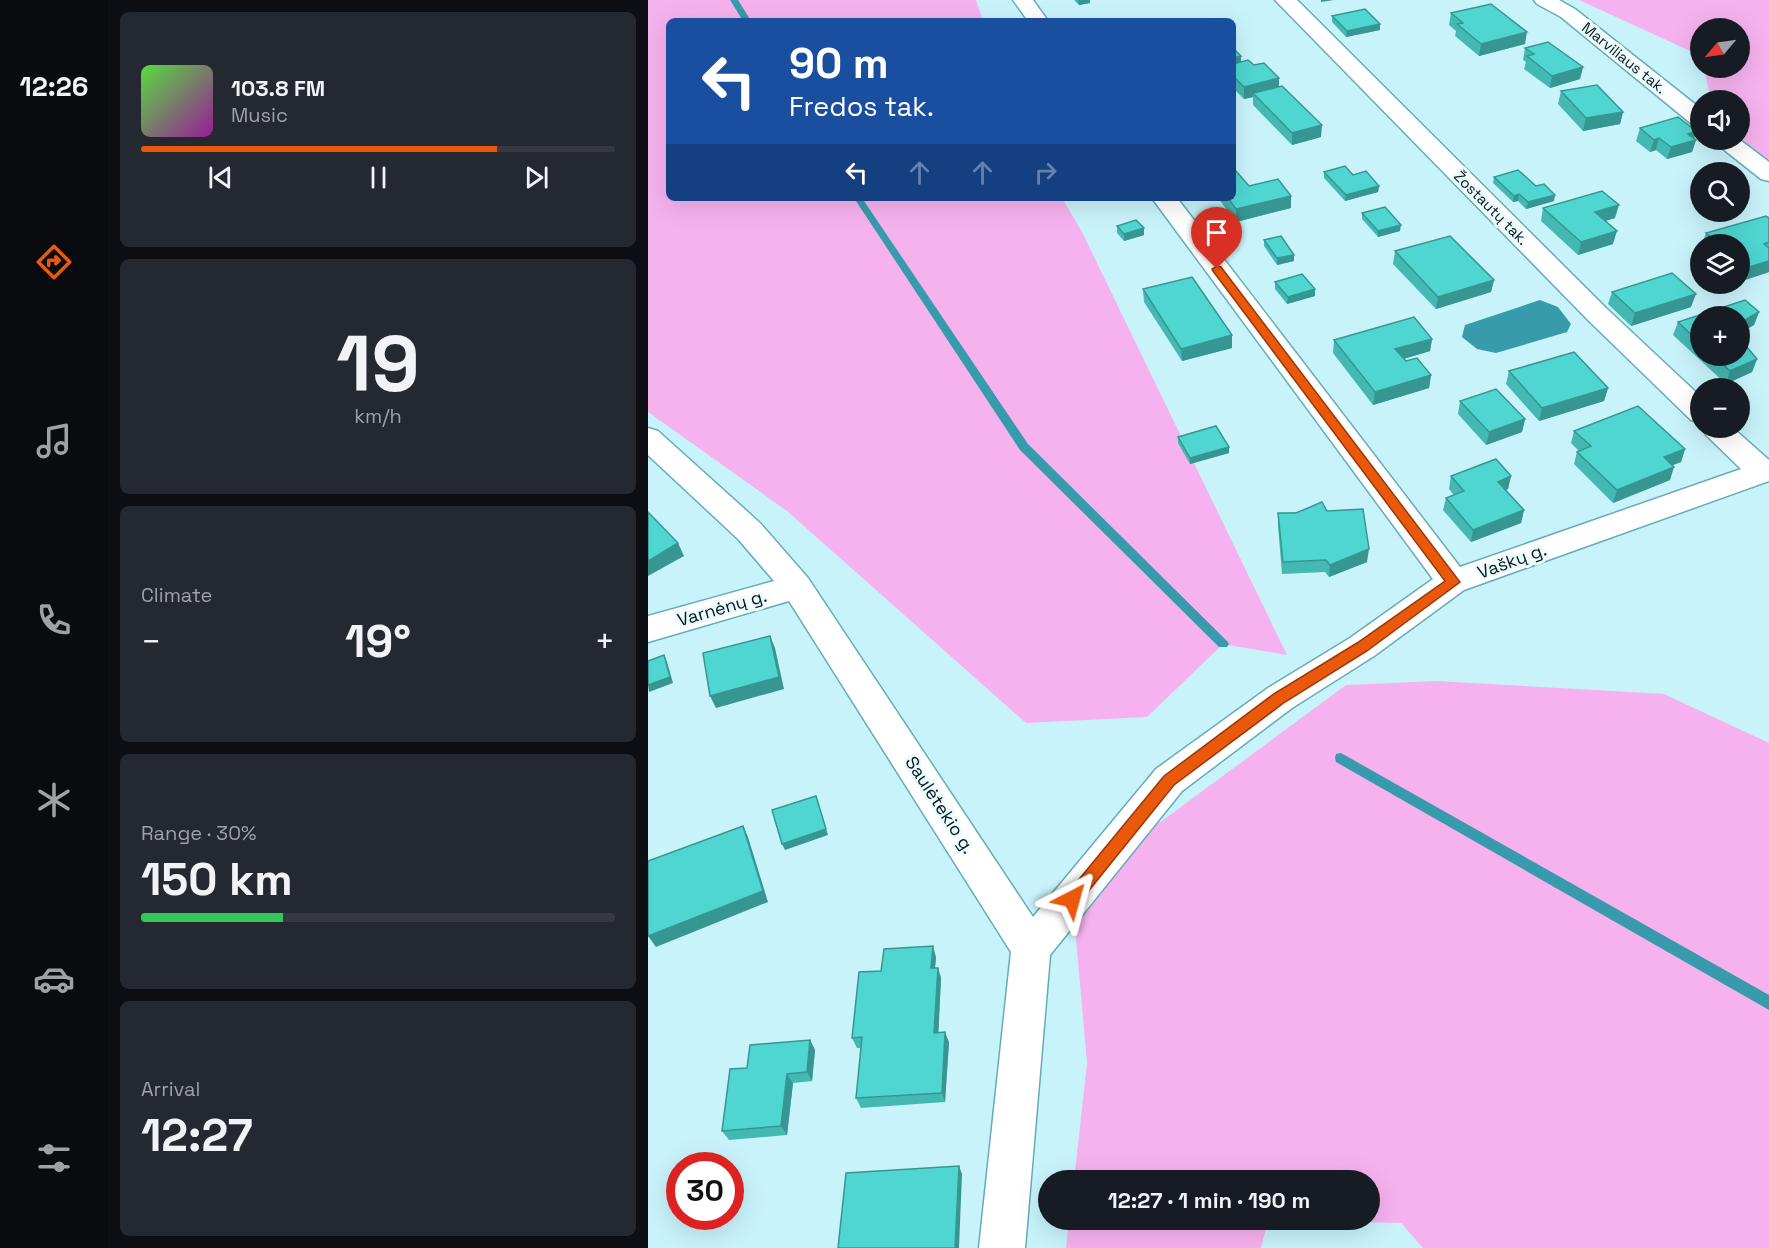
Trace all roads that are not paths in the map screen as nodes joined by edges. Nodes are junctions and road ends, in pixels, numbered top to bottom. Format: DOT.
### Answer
graph roads {
  1 [pos="1023,0"];
  2 [pos="1285,0"];
  3 [pos="1544,0"];
  4 [pos="1036,18"];
  5 [pos="1690,111"];
  6 [pos="1739,150"];
  7 [pos="1769,174"];
  8 [pos="1166,201"];
  9 [pos="1690,403"];
  10 [pos="648,438"];
  11 [pos="1728,438"];
  12 [pos="1766,471"];
  13 [pos="1453,582"];
  14 [pos="797,587"];
  15 [pos="648,629"];
  16 [pos="1031,949"];
  17 [pos="1002,1248"];
  1 -- 4 [label="street"];
  2 -- 9 [label="street, Žostautų tak."];
  3 -- 5 [label="street, Marviliaus tak."];
  6 -- 7 [label="street"];
  8 -- 13 [label="street"];
  10 -- 14 [label="street, Saulėtekio g."];
  11 -- 12 [label="street"];
  12 -- 13 [label="street, Vaškų g."];
  13 -- 16 [label="street, Vaškų g."];
  14 -- 15 [label="street, Varnėnų g."];
  14 -- 16 [label="street, Saulėtekio g."];
  16 -- 17 [label="street"];
}
